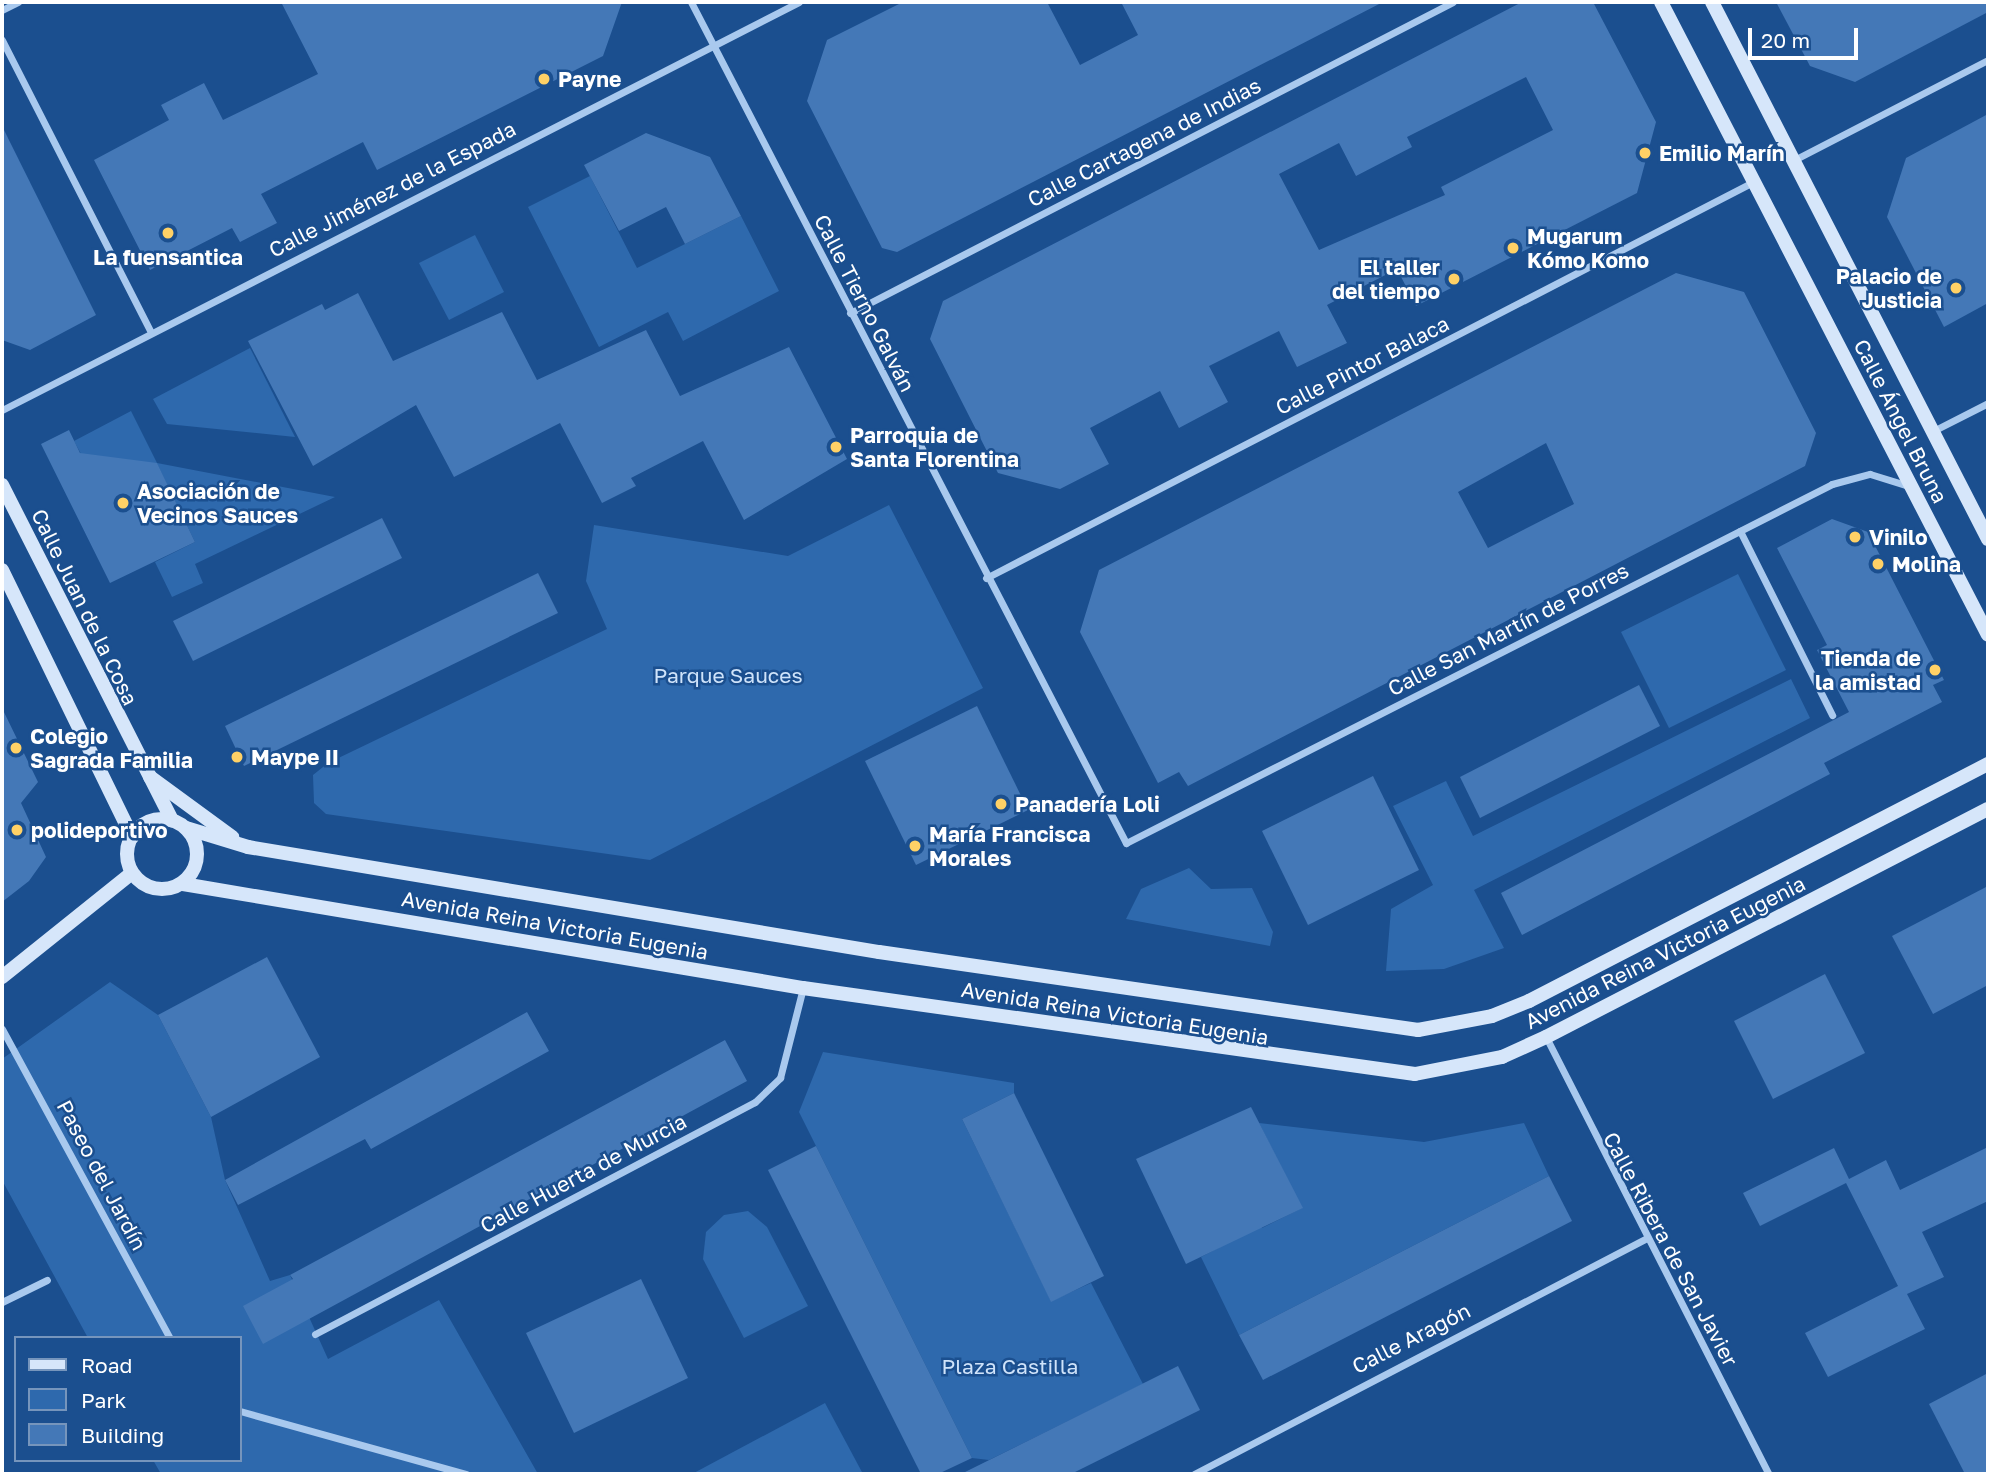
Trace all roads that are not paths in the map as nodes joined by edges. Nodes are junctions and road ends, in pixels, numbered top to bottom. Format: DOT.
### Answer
graph roads {
  1 [pos="18,2"];
  2 [pos="691,2"];
  3 [pos="799,2"];
  4 [pos="1453,2"];
  5 [pos="1661,2"];
  6 [pos="1712,2"];
  7 [pos="2,10"];
  8 [pos="2,40"];
  9 [pos="713,45"];
  10 [pos="1988,60"];
  11 [pos="1794,160"];
  12 [pos="1754,182"];
  13 [pos="850,313"];
  14 [pos="151,332"];
  15 [pos="1988,403"];
  16 [pos="2,410"];
  17 [pos="1933,431"];
  18 [pos="2,485"];
  19 [pos="1912,486"];
  20 [pos="1740,531"];
  21 [pos="1988,539"];
  22 [pos="2,570"];
  23 [pos="986,578"];
  24 [pos="1988,635"];
  25 [pos="1832,715"];
  26 [pos="1988,764"];
  27 [pos="142,770"];
  28 [pos="1988,809"];
  29 [pos="172,820"];
  30 [pos="186,828"];
  31 [pos="132,837"];
  32 [pos="1126,843"];
  33 [pos="248,847"];
  34 [pos="132,873"];
  35 [pos="183,884"];
  36 [pos="2,977"];
  37 [pos="803,988"];
  38 [pos="2,1029"];
  39 [pos="1546,1038"];
  40 [pos="1647,1238"];
  41 [pos="47,1280"];
  42 [pos="2,1303"];
  43 [pos="315,1334"];
  44 [pos="169,1336"];
  45 [pos="242,1412"];
  46 [pos="466,1474"];
  47 [pos="1194,1474"];
  48 [pos="1769,1474"];
  1 -- 7 [label="street"];
  2 -- 9 [label="street, Calle Tierno Galván"];
  3 -- 9 [label="street, Calle Jiménez de la Espada"];
  4 -- 13 [label="street, Calle Cartagena de Indias"];
  5 -- 12 [label="main road, Calle Ángel Bruna"];
  6 -- 11 [label="main road, Calle Ángel Bruna"];
  8 -- 14 [label="street"];
  9 -- 13 [label="street, Calle Tierno Galván"];
  9 -- 14 [label="street, Calle Jiménez de la Espada"];
  10 -- 11 [label="street"];
  11 -- 17 [label="main road, Calle Ángel Bruna"];
  12 -- 19 [label="main road, Calle Ángel Bruna"];
  12 -- 23 [label="street, Calle Pintor Balaca"];
  13 -- 23 [label="street, Calle Tierno Galván"];
  14 -- 16 [label="street, Calle Jiménez de la Espada"];
  15 -- 17 [label="street"];
  17 -- 21 [label="main road, Calle Ángel Bruna"];
  18 -- 27 [label="main road, Calle Juan de la Cosa"];
  19 -- 20 [label="street, Calle San Martín de Porres"];
  19 -- 24 [label="main road, Calle Ángel Bruna"];
  20 -- 25 [label="street"];
  20 -- 32 [label="street, Calle San Martín de Porres"];
  22 -- 31 [label="main road"];
  23 -- 32 [label="street, Calle Tierno Galván"];
  26 -- 33 [label="main road, Avenida Reina Victoria Eugenia"];
  27 -- 29 [label="main road, Calle Juan de la Cosa"];
  27 -- 33 [label="main road"];
  28 -- 39 [label="main road, Avenida Reina Victoria Eugenia"];
  29 -- 30 [label="main road"];
  29 -- 31 [label="main road"];
  30 -- 33 [label="main road, Avenida Reina Victoria Eugenia"];
  30 -- 35 [label="main road"];
  31 -- 34 [label="main road"];
  34 -- 35 [label="main road"];
  34 -- 36 [label="main road"];
  35 -- 37 [label="main road, Avenida Reina Victoria Eugenia"];
  37 -- 39 [label="main road, Avenida Reina Victoria Eugenia"];
  37 -- 43 [label="street, Calle Huerta de Murcia"];
  38 -- 44 [label="street, Paseo del Jardín"];
  39 -- 40 [label="street, Calle Ribera de San Javier"];
  40 -- 47 [label="street, Calle Aragón"];
  40 -- 48 [label="street, Calle Ribera de San Javier"];
  41 -- 42 [label="street"];
  45 -- 46 [label="street"];
}
